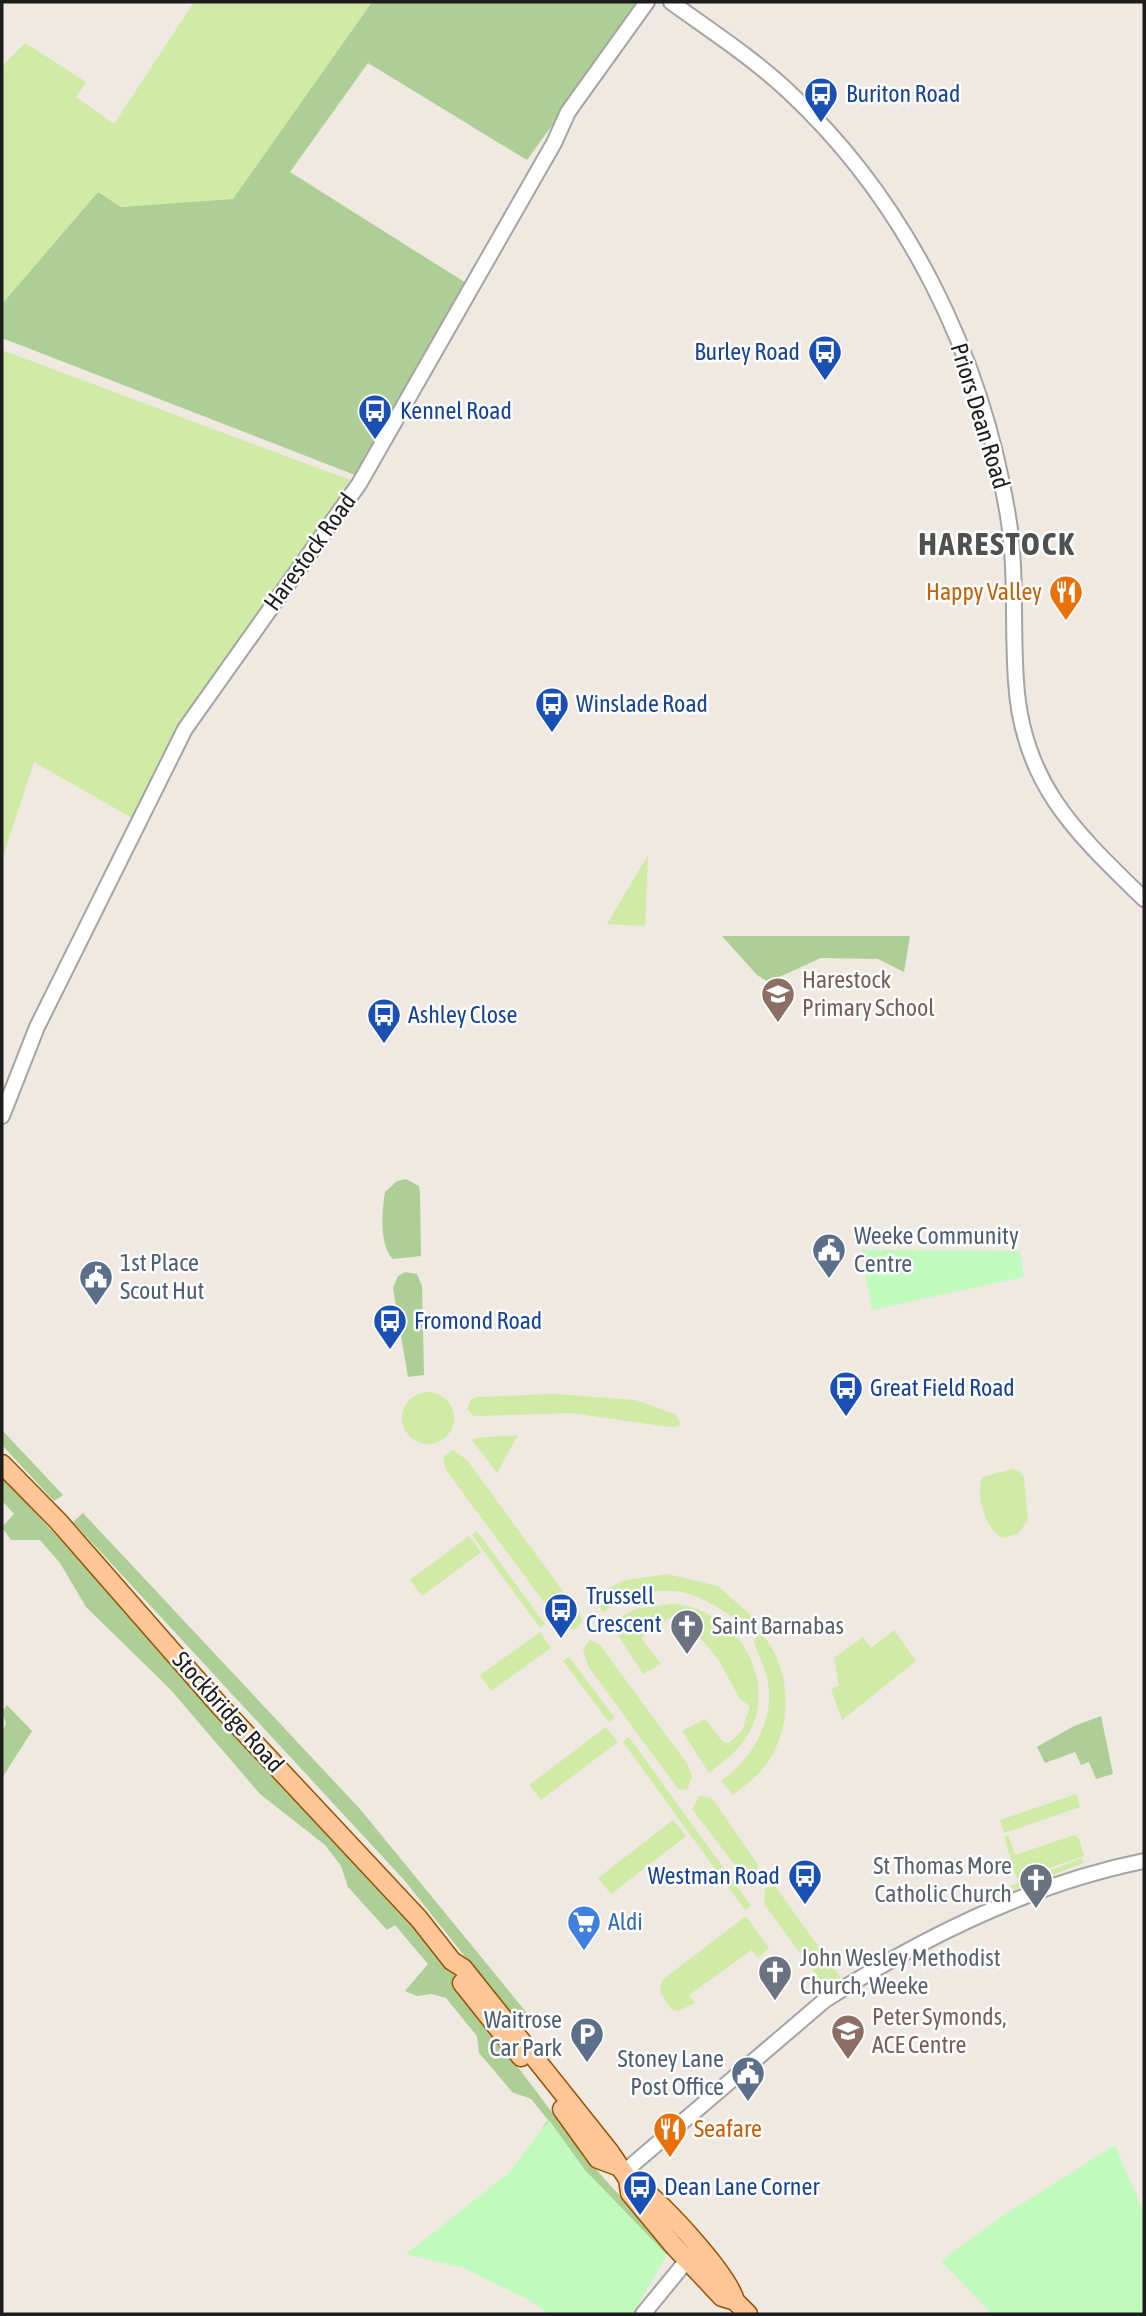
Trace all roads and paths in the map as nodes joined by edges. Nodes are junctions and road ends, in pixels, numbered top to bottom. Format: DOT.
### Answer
graph roads {
  1 [pos="647,2"];
  2 [pos="671,2"];
  3 [pos="1144,899"];
  4 [pos="2,1116"];
  5 [pos="2,1464"];
  6 [pos="1144,1861"];
  7 [pos="623,2172"];
  8 [pos="692,2253"];
  9 [pos="742,2308"];
  10 [pos="643,2314"];
  1 -- 4 [label="street, Harestock Road"];
  2 -- 3 [label="street, Priors Dean Road"];
  5 -- 7 [label="main road, Stockbridge Road"];
  6 -- 7 [label="street"];
  7 -- 8 [label="main road, Stockbridge Road"];
  8 -- 9 [label="main road, Stockbridge Road"];
  8 -- 10 [label="street"];
}
